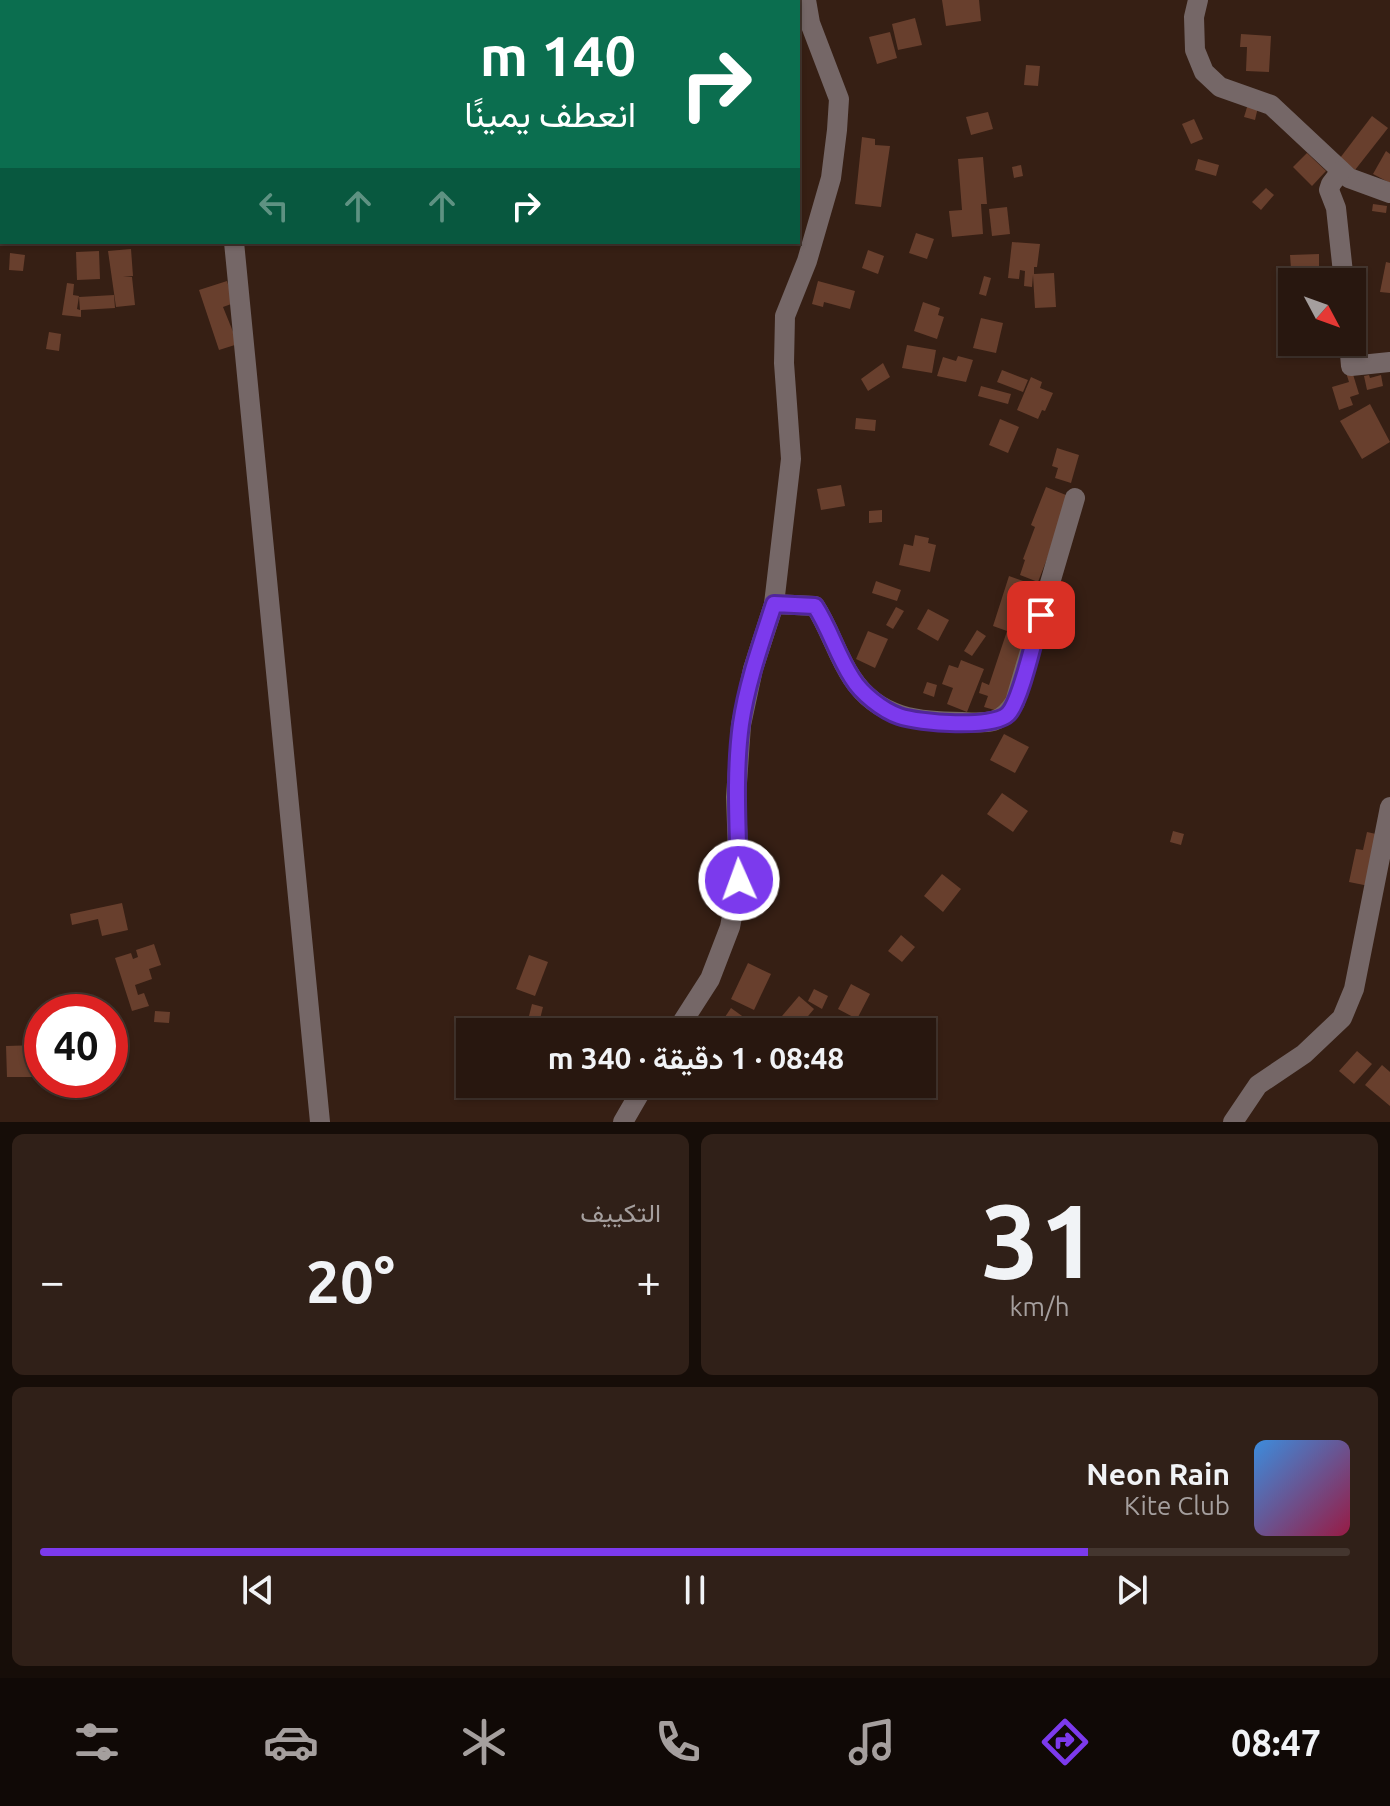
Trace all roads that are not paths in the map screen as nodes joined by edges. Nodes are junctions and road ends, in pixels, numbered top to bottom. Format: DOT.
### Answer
graph roads {
  1 [pos="806,0"];
  2 [pos="1198,0"];
  3 [pos="1341,171"];
  4 [pos="1390,193"];
  5 [pos="234,244"];
  6 [pos="1342,268"];
  7 [pos="1350,356"];
  8 [pos="1390,362"];
  9 [pos="1075,498"];
  10 [pos="774,604"];
  11 [pos="1390,807"];
  12 [pos="685,1018"];
  13 [pos="637,1098"];
  14 [pos="320,1122"];
  15 [pos="623,1122"];
  16 [pos="1233,1122"];
  1 -- 10 [label="street"];
  2 -- 3 [label="street"];
  3 -- 4 [label="street"];
  3 -- 6 [label="street"];
  5 -- 14 [label="street"];
  7 -- 8 [label="street"];
  9 -- 10 [label="street"];
  10 -- 12 [label="street"];
  11 -- 16 [label="street"];
  13 -- 15 [label="street"];
}
